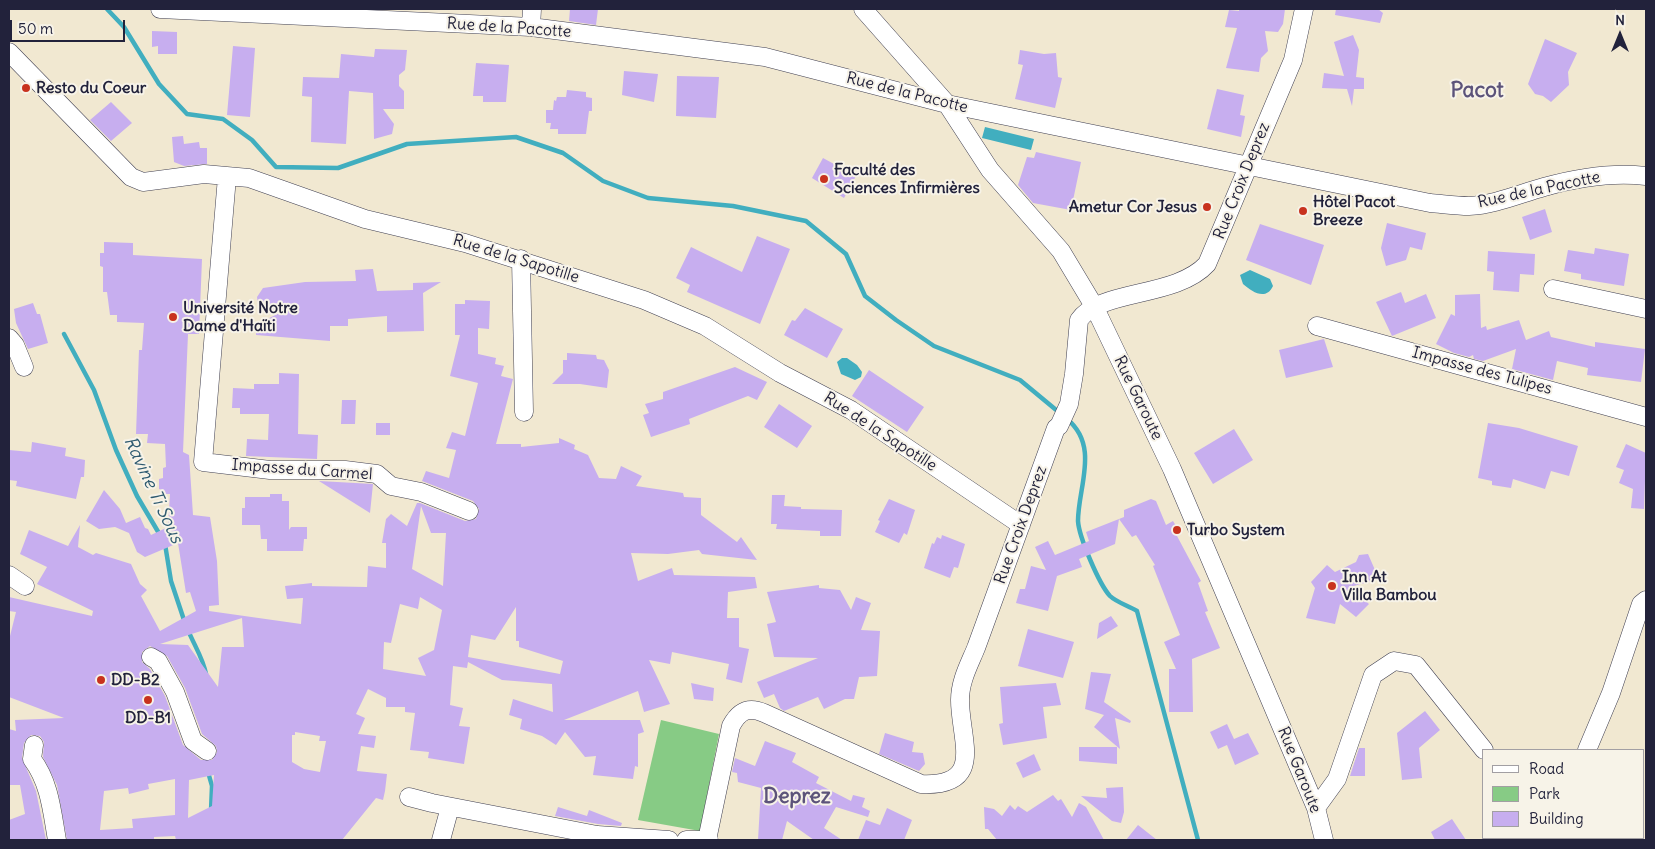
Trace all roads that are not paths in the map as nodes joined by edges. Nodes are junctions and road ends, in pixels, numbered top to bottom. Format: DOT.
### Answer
graph roads {
  1 [pos="160,9"];
  2 [pos="532,9"];
  3 [pos="864,9"];
  4 [pos="1304,9"];
  5 [pos="531,27"];
  6 [pos="9,52"];
  7 [pos="947,104"];
  8 [pos="1248,166"];
  9 [pos="1646,176"];
  10 [pos="227,177"];
  11 [pos="521,259"];
  12 [pos="1553,290"];
  13 [pos="1094,306"];
  14 [pos="1646,309"];
  15 [pos="1317,326"];
  16 [pos="9,338"];
  17 [pos="24,367"];
  18 [pos="524,412"];
  19 [pos="1646,416"];
  20 [pos="469,511"];
  21 [pos="1021,525"];
  22 [pos="9,574"];
  23 [pos="25,586"];
  24 [pos="1646,600"];
  25 [pos="151,657"];
  26 [pos="34,745"];
  27 [pos="1483,749"];
  28 [pos="1587,749"];
  29 [pos="207,750"];
  30 [pos="409,797"];
  31 [pos="450,807"];
  32 [pos="1316,808"];
  33 [pos="630,839"];
  34 [pos="57,840"];
  35 [pos="441,840"];
  36 [pos="669,840"];
  37 [pos="686,840"];
  38 [pos="708,840"];
  39 [pos="1324,840"];
  1 -- 5 [label="street, Rue de la Pacotte"];
  2 -- 5 [label="street"];
  3 -- 7 [label="street, Rue Garoute"];
  4 -- 8 [label="street, Rue Croix Deprez"];
  5 -- 7 [label="street, Rue de la Pacotte"];
  6 -- 10 [label="street, Rue de la Sapotille"];
  7 -- 8 [label="street, Rue de la Pacotte"];
  7 -- 13 [label="street, Rue Garoute"];
  8 -- 9 [label="street, Rue de la Pacotte"];
  8 -- 13 [label="street, Rue Croix Deprez"];
  10 -- 11 [label="street, Rue de la Sapotille"];
  10 -- 20 [label="street, Impasse du Carmel"];
  11 -- 18 [label="street"];
  11 -- 21 [label="street, Rue de la Sapotille"];
  12 -- 14 [label="street"];
  13 -- 21 [label="street, Rue Croix Deprez"];
  13 -- 32 [label="street, Rue Garoute"];
  15 -- 19 [label="street, Impasse des Tulipes"];
  16 -- 17 [label="street"];
  21 -- 38 [label="street, Rue Croix Deprez"];
  22 -- 23 [label="street"];
  24 -- 28 [label="street"];
  25 -- 29 [label="street"];
  26 -- 34 [label="street"];
  27 -- 32 [label="street"];
  30 -- 31 [label="street"];
  31 -- 33 [label="street"];
  31 -- 35 [label="street"];
  32 -- 39 [label="street, Rue Garoute"];
  33 -- 36 [label="street"];
  37 -- 38 [label="street"];
}
